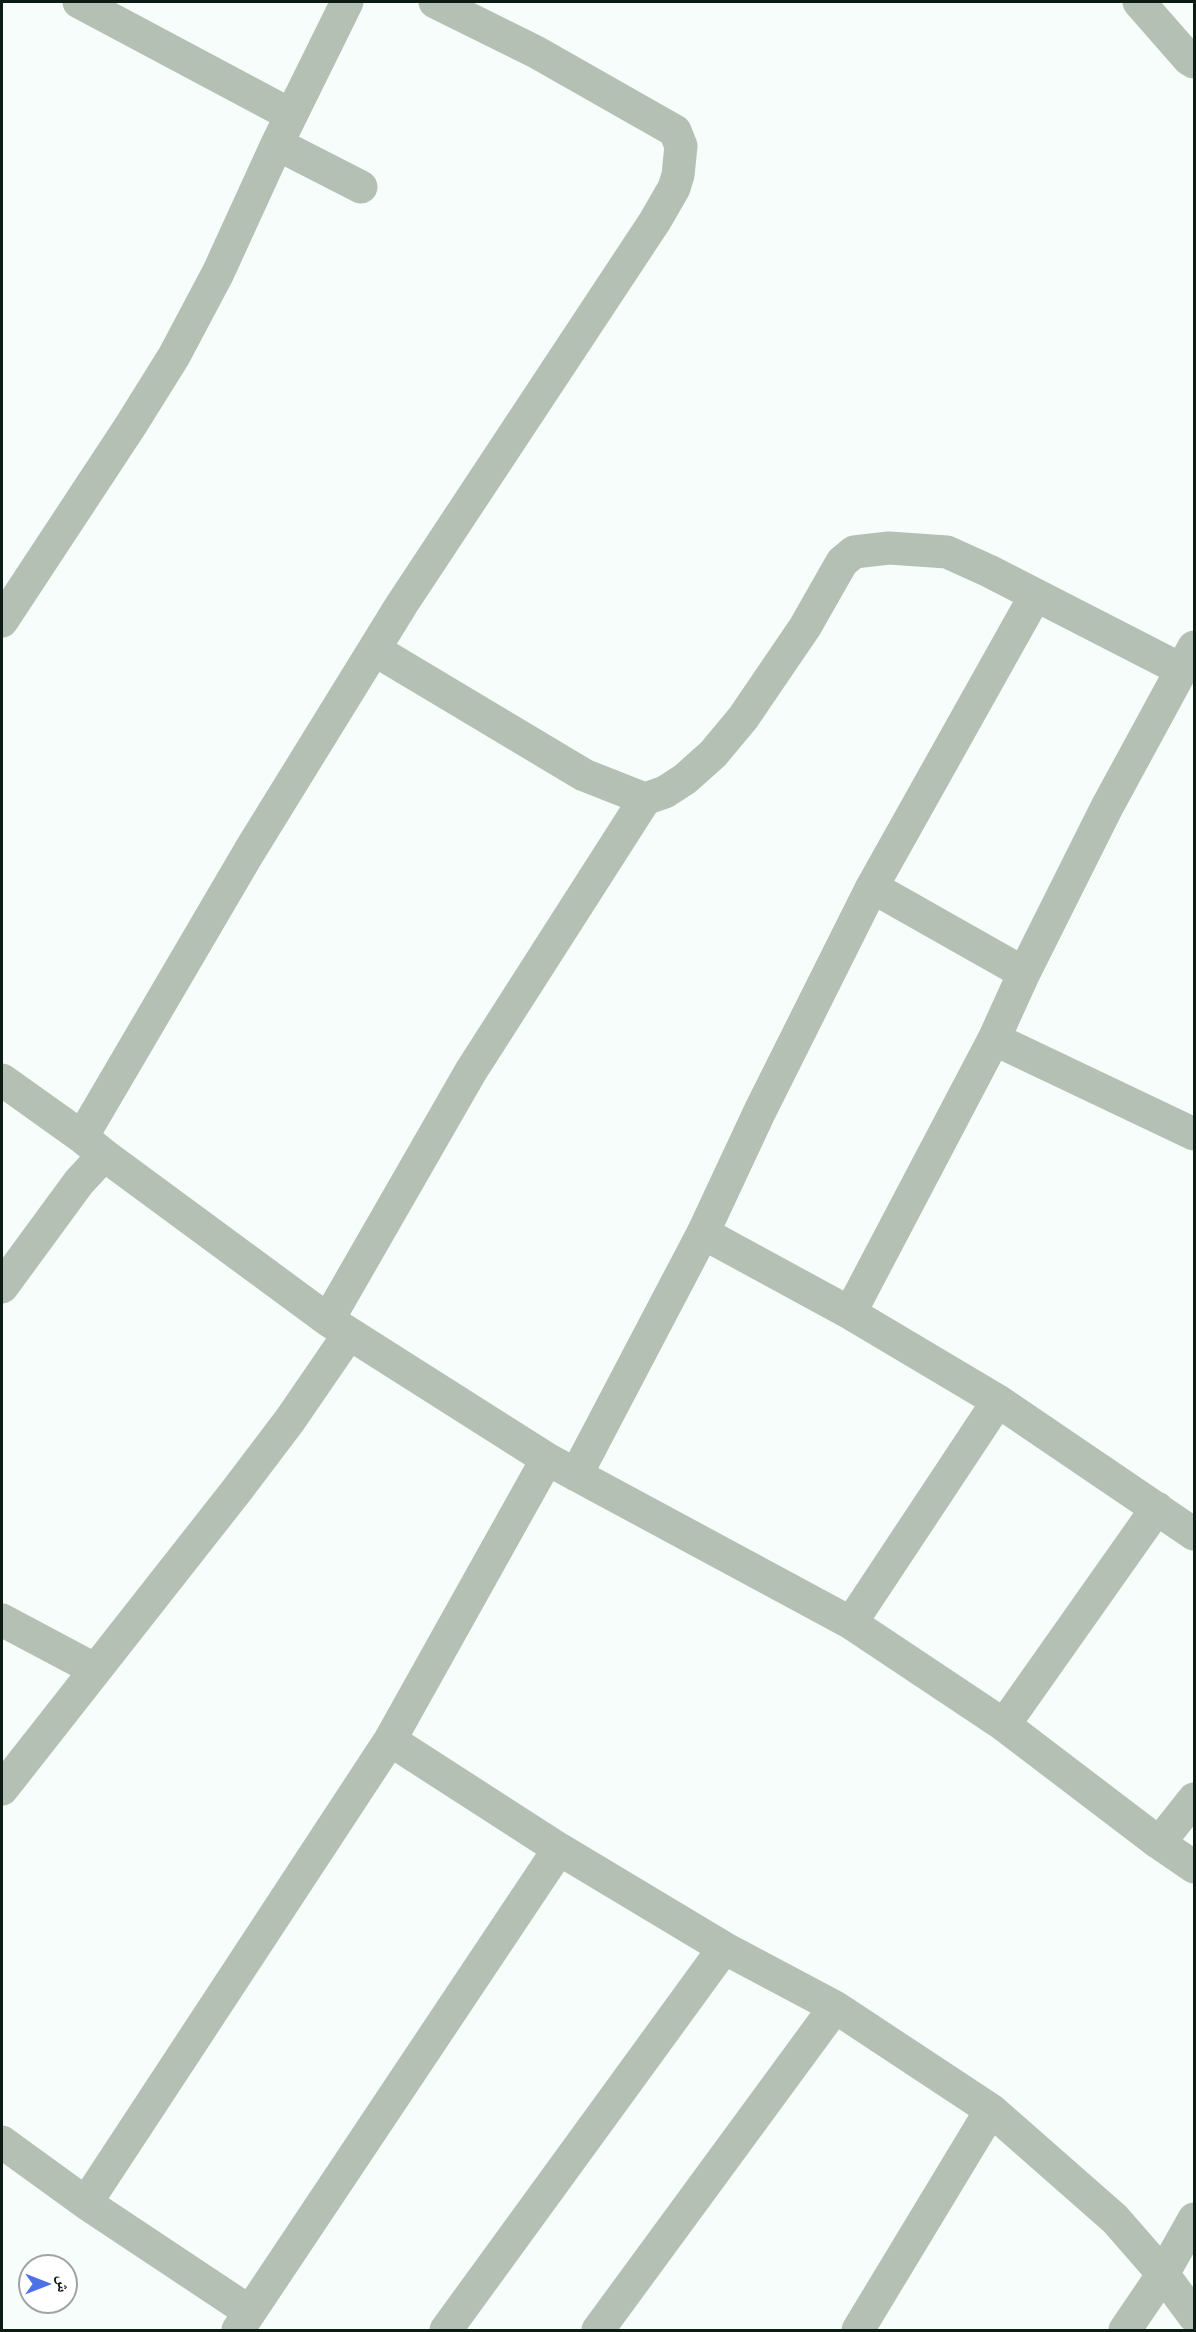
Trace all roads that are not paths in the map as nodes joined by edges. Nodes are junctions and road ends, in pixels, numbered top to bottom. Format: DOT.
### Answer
graph roads {
  1 [pos="78,2"];
  2 [pos="348,2"];
  3 [pos="435,2"];
  4 [pos="1139,2"];
  5 [pos="1194,62"];
  6 [pos="291,115"];
  7 [pos="277,144"];
  8 [pos="361,187"];
  9 [pos="1035,596"];
  10 [pos="2,621"];
  11 [pos="375,650"];
  12 [pos="1188,658"];
  13 [pos="645,799"];
  14 [pos="872,887"];
  15 [pos="1024,973"];
  16 [pos="994,1039"];
  17 [pos="2,1080"];
  18 [pos="1194,1134"];
  19 [pos="93,1146"];
  20 [pos="703,1233"];
  21 [pos="2,1287"];
  22 [pos="850,1313"];
  23 [pos="338,1327"];
  24 [pos="998,1401"];
  25 [pos="547,1459"];
  26 [pos="576,1475"];
  27 [pos="1156,1508"];
  28 [pos="1194,1534"];
  29 [pos="2,1620"];
  30 [pos="851,1623"];
  31 [pos="94,1670"];
  32 [pos="1004,1725"];
  33 [pos="390,1740"];
  34 [pos="2,1789"];
  35 [pos="1194,1799"];
  36 [pos="1159,1843"];
  37 [pos="559,1848"];
  38 [pos="1194,1867"];
  39 [pos="724,1948"];
  40 [pos="835,2007"];
  41 [pos="991,2110"];
  42 [pos="2,2142"];
  43 [pos="86,2203"];
  44 [pos="1194,2219"];
  45 [pos="1163,2274"];
  46 [pos="1194,2316"];
  47 [pos="244,2321"];
  48 [pos="446,2331"];
  49 [pos="598,2331"];
  50 [pos="858,2331"];
  51 [pos="1125,2331"];
  1 -- 6 [label="street"];
  2 -- 6 [label="street"];
  3 -- 11 [label="street"];
  4 -- 5 [label="street"];
  6 -- 7 [label="street"];
  7 -- 8 [label="street"];
  7 -- 10 [label="street"];
  9 -- 12 [label="street"];
  9 -- 13 [label="street"];
  9 -- 14 [label="street"];
  11 -- 13 [label="street"];
  11 -- 19 [label="street"];
  12 -- 15 [label="street"];
  13 -- 23 [label="street"];
  14 -- 15 [label="street"];
  14 -- 20 [label="street"];
  15 -- 16 [label="street"];
  16 -- 18 [label="street"];
  16 -- 22 [label="street"];
  17 -- 19 [label="street"];
  19 -- 21 [label="street"];
  19 -- 23 [label="street"];
  20 -- 22 [label="street"];
  20 -- 26 [label="street"];
  22 -- 24 [label="street"];
  23 -- 25 [label="street"];
  23 -- 31 [label="street"];
  24 -- 27 [label="street"];
  24 -- 30 [label="street"];
  25 -- 26 [label="street"];
  25 -- 33 [label="street"];
  26 -- 30 [label="street"];
  27 -- 28 [label="street"];
  27 -- 32 [label="street"];
  29 -- 31 [label="street"];
  30 -- 32 [label="street"];
  31 -- 34 [label="street"];
  32 -- 36 [label="street"];
  33 -- 37 [label="street"];
  33 -- 43 [label="street"];
  35 -- 36 [label="street"];
  36 -- 38 [label="street"];
  37 -- 39 [label="street"];
  37 -- 47 [label="street"];
  39 -- 40 [label="street"];
  39 -- 48 [label="street"];
  40 -- 41 [label="street"];
  40 -- 49 [label="street"];
  41 -- 45 [label="street"];
  41 -- 50 [label="street"];
  42 -- 43 [label="street"];
  43 -- 47 [label="street"];
  44 -- 45 [label="street"];
  45 -- 46 [label="street"];
  45 -- 51 [label="street"];
}
